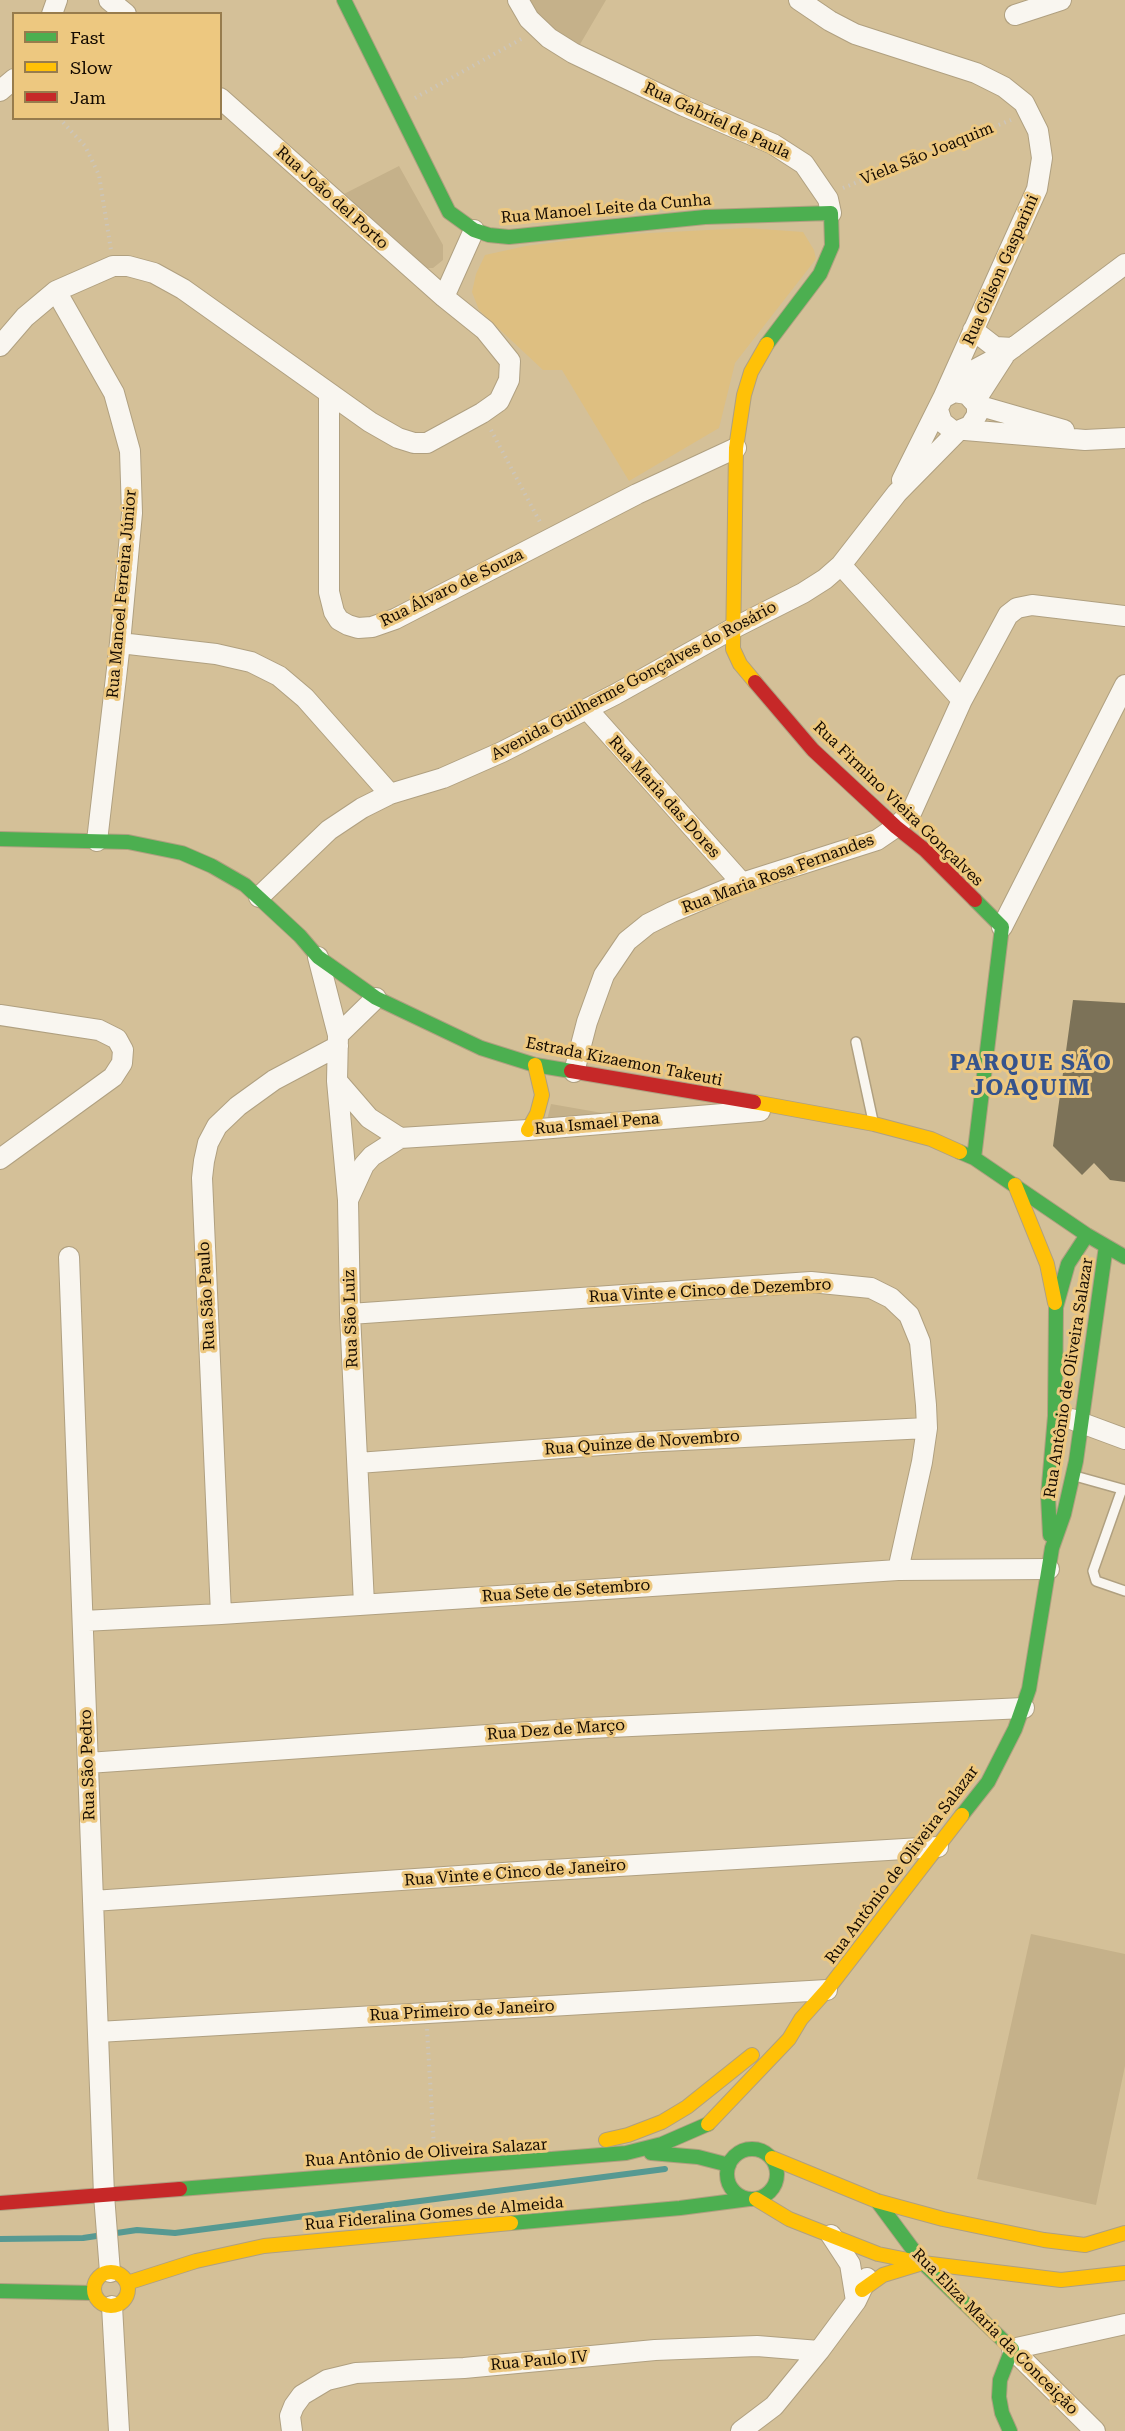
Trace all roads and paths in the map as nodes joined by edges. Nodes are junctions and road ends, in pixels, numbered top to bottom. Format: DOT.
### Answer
graph roads {
  1 [pos="109,0"];
  2 [pos="344,0"];
  3 [pos="518,0"];
  4 [pos="800,0"];
  5 [pos="1061,0"];
  6 [pos="124,12"];
  7 [pos="1015,15"];
  8 [pos="539,29"];
  9 [pos="12,82"];
  10 [pos="0,91"];
  11 [pos="222,100"];
  12 [pos="398,107"];
  13 [pos="1029,112"];
  14 [pos="61,120"];
  15 [pos="828,204"];
  16 [pos="474,230"];
  17 [pos="1125,264"];
  18 [pos="113,266"];
  19 [pos="56,291"];
  20 [pos="444,297"];
  21 [pos="973,330"];
  22 [pos="0,346"];
  23 [pos="1009,351"];
  24 [pos="329,393"];
  25 [pos="945,400"];
  26 [pos="976,403"];
  27 [pos="482,413"];
  28 [pos="962,430"];
  29 [pos="1125,438"];
  30 [pos="1085,440"];
  31 [pos="736,448"];
  32 [pos="897,493"];
  33 [pos="549,539"];
  34 [pos="841,566"];
  35 [pos="1125,616"];
  36 [pos="732,629"];
  37 [pos="120,643"];
  38 [pos="1125,686"];
  39 [pos="962,700"];
  40 [pos="587,710"];
  41 [pos="390,794"];
  42 [pos="896,827"];
  43 [pos="0,839"];
  44 [pos="97,841"];
  45 [pos="742,883"];
  46 [pos="259,897"];
  47 [pos="1002,927"];
  48 [pos="318,957"];
  49 [pos="376,998"];
  50 [pos="0,1015"];
  51 [pos="338,1041"];
  52 [pos="856,1042"];
  53 [pos="535,1065"];
  54 [pos="574,1072"];
  55 [pos="338,1081"];
  56 [pos="794,1108"];
  57 [pos="874,1124"];
  58 [pos="528,1130"];
  59 [pos="400,1138"];
  60 [pos="974,1158"];
  61 [pos="0,1159"];
  62 [pos="1015,1185"];
  63 [pos="348,1200"];
  64 [pos="1087,1235"];
  65 [pos="1106,1246"];
  66 [pos="69,1257"];
  67 [pos="1125,1257"];
  68 [pos="1056,1307"];
  69 [pos="350,1314"];
  70 [pos="1055,1416"];
  71 [pos="1082,1422"];
  72 [pos="927,1428"];
  73 [pos="1125,1439"];
  74 [pos="358,1462"];
  75 [pos="1073,1476"];
  76 [pos="1123,1490"];
  77 [pos="1052,1548"];
  78 [pos="1049,1569"];
  79 [pos="898,1570"];
  80 [pos="1125,1591"];
  81 [pos="364,1604"];
  82 [pos="221,1614"];
  83 [pos="83,1621"];
  84 [pos="1024,1708"];
  85 [pos="88,1762"];
  86 [pos="938,1847"];
  87 [pos="93,1901"];
  88 [pos="827,1990"];
  89 [pos="426,2013"];
  90 [pos="801,2019"];
  91 [pos="98,2032"];
  92 [pos="726,2079"];
  93 [pos="662,2122"];
  94 [pos="708,2124"];
  95 [pos="723,2125"];
  96 [pos="740,2136"];
  97 [pos="750,2149"];
  98 [pos="626,2153"];
  99 [pos="435,2154"];
  100 [pos="772,2158"];
  101 [pos="729,2163"];
  102 [pos="104,2182"];
  103 [pos="752,2199"];
  104 [pos="877,2201"];
  105 [pos="0,2203"];
  106 [pos="1125,2233"];
  107 [pos="831,2235"];
  108 [pos="878,2254"];
  109 [pos="923,2263"];
  110 [pos="110,2266"];
  111 [pos="1125,2273"];
  112 [pos="127,2283"];
  113 [pos="0,2291"];
  114 [pos="94,2293"];
  115 [pos="859,2296"];
  116 [pos="112,2306"];
  117 [pos="1125,2324"];
  118 [pos="1012,2349"];
  119 [pos="819,2351"];
  120 [pos="119,2431"];
  121 [pos="292,2431"];
  122 [pos="741,2431"];
  123 [pos="1010,2431"];
  124 [pos="1095,2431"];
  1 -- 6 [label="street"];
  2 -- 12 [label="street, Rua Manoel Leite da Cunha"];
  3 -- 8 [label="street, Rua Gabriel de Paula"];
  4 -- 13 [label="street, Rua Gilson Gasparini"];
  5 -- 7 [label="street"];
  8 -- 12 [label="path"];
  8 -- 15 [label="street, Rua Gabriel de Paula"];
  9 -- 10 [label="street"];
  11 -- 20 [label="street, Rua João del Porto"];
  12 -- 16 [label="street, Rua Manoel Leite da Cunha"];
  13 -- 15 [label="path, Viela São Joaquim"];
  13 -- 21 [label="street, Rua Gilson Gasparini"];
  14 -- 18 [label="path"];
  15 -- 16 [label="street, Rua Manoel Leite da Cunha"];
  15 -- 31 [label="street"];
  16 -- 20 [label="street"];
  17 -- 23 [label="street, Avenida Guilherme Gonçalves do Rosário"];
  18 -- 19 [label="street"];
  18 -- 24 [label="street, Rua João del Porto"];
  19 -- 22 [label="street"];
  19 -- 37 [label="street, Rua Manoel Ferreira Júnior"];
  20 -- 27 [label="street, Rua João del Porto"];
  21 -- 23 [label="street"];
  21 -- 25 [label="street, Rua Gilson Gasparini"];
  23 -- 25 [label="street, Avenida Guilherme Gonçalves do Rosário"];
  23 -- 26 [label="street, Avenida Guilherme Gonçalves do Rosário"];
  24 -- 27 [label="street, Rua João del Porto"];
  24 -- 33 [label="street, Rua Álvaro de Souza"];
  25 -- 26 [label="street"];
  25 -- 28 [label="street"];
  25 -- 32 [label="street, Avenida Guilherme Gonçalves do Rosário"];
  26 -- 28 [label="street"];
  26 -- 30 [label="street"];
  27 -- 33 [label="path"];
  28 -- 30 [label="street"];
  28 -- 32 [label="street, Avenida Guilherme Gonçalves do Rosário"];
  29 -- 30 [label="street"];
  31 -- 33 [label="street, Rua Álvaro de Souza"];
  31 -- 36 [label="street"];
  32 -- 34 [label="street, Avenida Guilherme Gonçalves do Rosário"];
  34 -- 36 [label="street, Avenida Guilherme Gonçalves do Rosário"];
  34 -- 39 [label="street"];
  35 -- 39 [label="street, Rua Maria Rosa Fernandes"];
  36 -- 40 [label="street, Avenida Guilherme Gonçalves do Rosário"];
  36 -- 42 [label="street, Rua Firmino Vieira Gonçalves"];
  37 -- 41 [label="street"];
  37 -- 44 [label="street, Rua Manoel Ferreira Júnior"];
  38 -- 47 [label="street"];
  39 -- 42 [label="street, Rua Maria Rosa Fernandes"];
  40 -- 41 [label="street, Avenida Guilherme Gonçalves do Rosário"];
  40 -- 45 [label="street, Rua Maria das Dores"];
  41 -- 46 [label="street, Avenida Guilherme Gonçalves do Rosário"];
  42 -- 45 [label="street, Rua Maria Rosa Fernandes"];
  42 -- 47 [label="street, Rua Firmino Vieira Gonçalves"];
  43 -- 44 [label="street, Estrada Kizaemon Takeuti"];
  44 -- 46 [label="street, Estrada Kizaemon Takeuti"];
  45 -- 54 [label="street, Rua Maria Rosa Fernandes"];
  46 -- 48 [label="street, Estrada Kizaemon Takeuti"];
  47 -- 60 [label="street"];
  48 -- 49 [label="street, Estrada Kizaemon Takeuti"];
  48 -- 51 [label="street, Rua São Luiz"];
  49 -- 51 [label="street"];
  49 -- 53 [label="street, Estrada Kizaemon Takeuti"];
  50 -- 61 [label="street"];
  51 -- 55 [label="street, Rua São Luiz"];
  51 -- 82 [label="street, Rua São Paulo"];
  52 -- 57 [label="lane"];
  53 -- 54 [label="street, Estrada Kizaemon Takeuti"];
  53 -- 58 [label="street"];
  54 -- 56 [label="street, Estrada Kizaemon Takeuti"];
  55 -- 59 [label="street"];
  55 -- 63 [label="street, Rua São Luiz"];
  56 -- 57 [label="street, Estrada Kizaemon Takeuti"];
  56 -- 58 [label="street, Rua Ismael Pena"];
  57 -- 60 [label="street, Estrada Kizaemon Takeuti"];
  58 -- 59 [label="street, Rua Ismael Pena"];
  59 -- 63 [label="street, Rua Ismael Pena"];
  60 -- 62 [label="street, Estrada Kizaemon Takeuti"];
  62 -- 64 [label="street, Estrada Kizaemon Takeuti"];
  62 -- 68 [label="street"];
  63 -- 69 [label="street, Rua São Luiz"];
  64 -- 65 [label="street, Estrada Kizaemon Takeuti"];
  64 -- 68 [label="street, Rua Antônio de Oliveira Salazar"];
  65 -- 67 [label="street, Estrada Kizaemon Takeuti"];
  65 -- 71 [label="street, Rua Antônio de Oliveira Salazar"];
  66 -- 83 [label="street, Rua São Pedro"];
  68 -- 70 [label="street, Rua Antônio de Oliveira Salazar"];
  69 -- 72 [label="street, Rua Vinte e Cinco de Dezembro"];
  69 -- 74 [label="street, Rua São Luiz"];
  70 -- 71 [label="street"];
  70 -- 77 [label="street, Rua Antônio de Oliveira Salazar"];
  71 -- 73 [label="street"];
  71 -- 75 [label="street, Rua Antônio de Oliveira Salazar"];
  72 -- 74 [label="street, Rua Quinze de Novembro"];
  72 -- 79 [label="street, Rua Vinte e Cinco de Dezembro"];
  74 -- 81 [label="street, Rua São Luiz"];
  75 -- 76 [label="lane"];
  75 -- 77 [label="street, Rua Antônio de Oliveira Salazar"];
  76 -- 80 [label="lane"];
  77 -- 78 [label="street, Rua Antônio de Oliveira Salazar"];
  78 -- 79 [label="street, Rua Sete de Setembro"];
  78 -- 84 [label="street, Rua Antônio de Oliveira Salazar"];
  79 -- 81 [label="street, Rua Sete de Setembro"];
  81 -- 82 [label="street, Rua Sete de Setembro"];
  82 -- 83 [label="street, Rua Sete de Setembro"];
  83 -- 85 [label="street, Rua São Pedro"];
  84 -- 85 [label="street, Rua Dez de Março"];
  84 -- 86 [label="street, Rua Antônio de Oliveira Salazar"];
  85 -- 87 [label="street, Rua São Pedro"];
  86 -- 87 [label="street, Rua Vinte e Cinco de Janeiro"];
  86 -- 88 [label="street, Rua Antônio de Oliveira Salazar"];
  87 -- 91 [label="street, Rua São Pedro"];
  88 -- 89 [label="street, Rua Primeiro de Janeiro"];
  88 -- 90 [label="street, Rua Antônio de Oliveira Salazar"];
  89 -- 91 [label="street, Rua Primeiro de Janeiro"];
  89 -- 99 [label="path"];
  90 -- 92 [label="street, Rua Antônio de Oliveira Salazar"];
  90 -- 94 [label="street, Rua Antônio de Oliveira Salazar"];
  91 -- 102 [label="street, Rua São Pedro"];
  92 -- 93 [label="street, Rua Antônio de Oliveira Salazar"];
  92 -- 94 [label="street"];
  93 -- 94 [label="street"];
  93 -- 99 [label="street, Rua Antônio de Oliveira Salazar"];
  94 -- 95 [label="street"];
  94 -- 98 [label="street, Rua Antônio de Oliveira Salazar"];
  94 -- 101 [label="street"];
  96 -- 97 [label="street"];
  97 -- 100 [label="street"];
  97 -- 101 [label="street"];
  98 -- 101 [label="street"];
  98 -- 102 [label="street, Rua Antônio de Oliveira Salazar"];
  100 -- 103 [label="street"];
  100 -- 104 [label="street"];
  101 -- 103 [label="street"];
  102 -- 105 [label="street, Rua Antônio de Oliveira Salazar"];
  102 -- 110 [label="street, Rua São Pedro"];
  103 -- 107 [label="street"];
  103 -- 112 [label="street, Rua Fideralina Gomes de Almeida"];
  104 -- 106 [label="street"];
  104 -- 109 [label="street, Rua Eliza Maria da Conceição"];
  107 -- 108 [label="street"];
  107 -- 115 [label="street"];
  108 -- 109 [label="street"];
  108 -- 115 [label="street"];
  109 -- 111 [label="street"];
  109 -- 115 [label="street"];
  109 -- 118 [label="street, Rua Eliza Maria da Conceição"];
  110 -- 112 [label="street"];
  110 -- 114 [label="street"];
  112 -- 116 [label="street"];
  113 -- 114 [label="street"];
  114 -- 116 [label="street"];
  115 -- 119 [label="street"];
  116 -- 120 [label="street"];
  117 -- 118 [label="street"];
  118 -- 123 [label="street"];
  118 -- 124 [label="street, Rua Eliza Maria da Conceição"];
  119 -- 121 [label="street, Rua Paulo IV"];
  119 -- 122 [label="street"];
}
